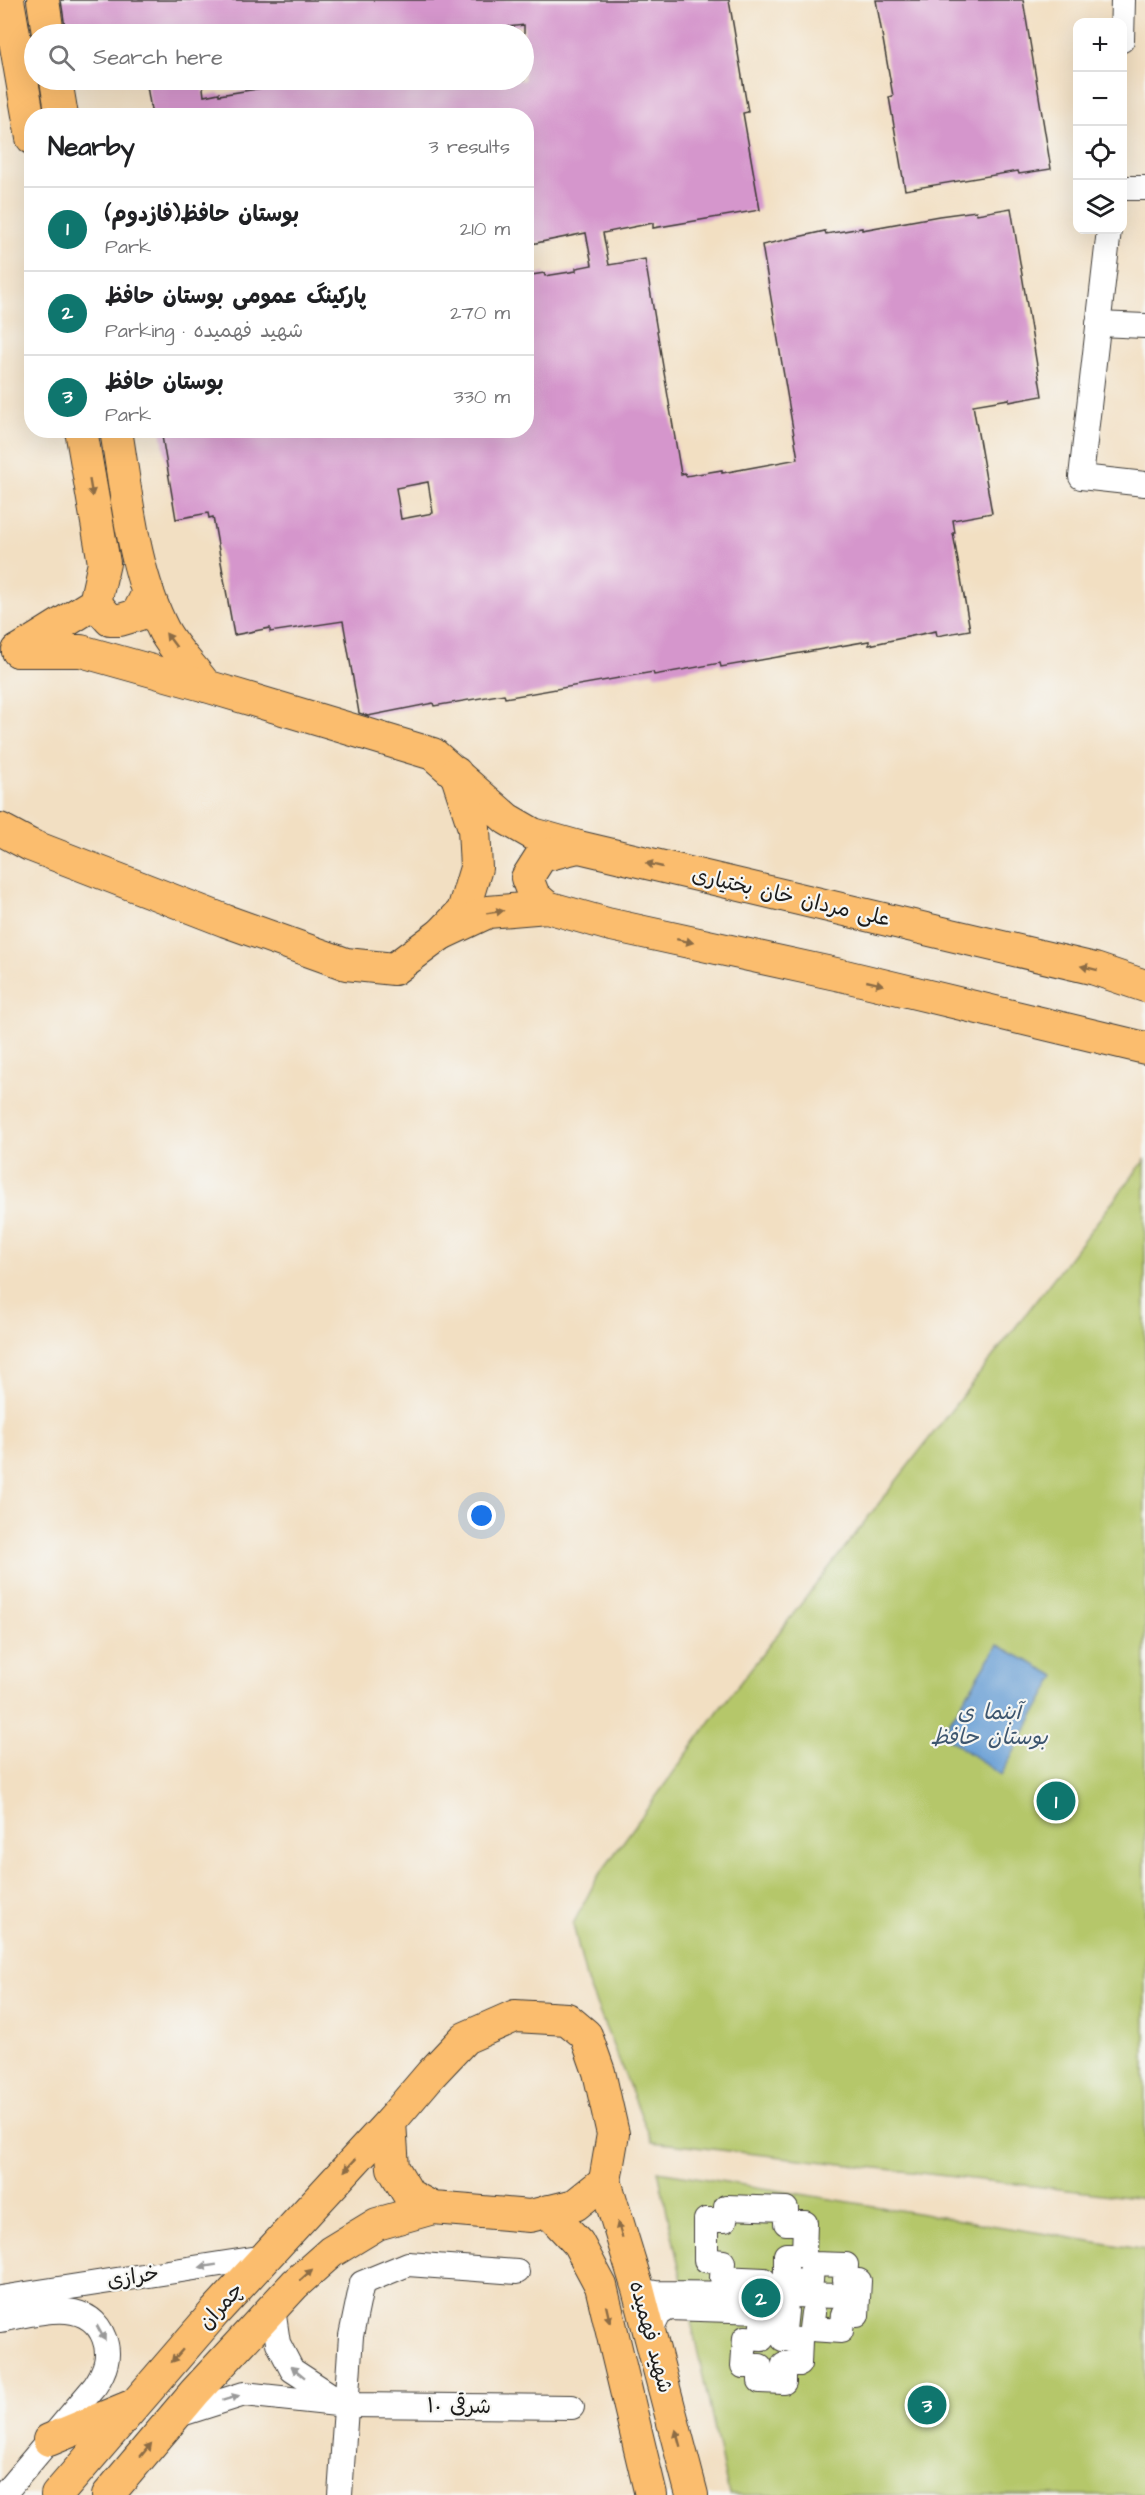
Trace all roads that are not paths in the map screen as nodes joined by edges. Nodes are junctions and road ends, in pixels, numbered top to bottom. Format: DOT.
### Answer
graph roads {
  1 [pos="8,0"];
  2 [pos="43,0"];
  3 [pos="1123,0"];
  4 [pos="1123,18"];
  5 [pos="47,24"];
  6 [pos="58,90"];
  7 [pos="27,108"];
  8 [pos="61,108"];
  9 [pos="1127,188"];
  10 [pos="1145,188"];
  11 [pos="1109,234"];
  12 [pos="1098,324"];
  13 [pos="1145,326"];
  14 [pos="82,438"];
  15 [pos="117,438"];
  16 [pos="1140,484"];
  17 [pos="148,593"];
  18 [pos="95,603"];
  19 [pos="9,656"];
  20 [pos="206,686"];
  21 [pos="456,772"];
  22 [pos="0,829"];
  23 [pos="579,847"];
  24 [pos="547,907"];
  25 [pos="441,934"];
  26 [pos="1142,987"];
  27 [pos="1138,1045"];
  28 [pos="390,2122"];
  29 [pos="605,2181"];
  30 [pos="434,2208"];
  31 [pos="549,2211"];
  32 [pos="266,2257"];
  33 [pos="517,2272"];
  34 [pos="635,2279"];
  35 [pos="769,2291"];
  36 [pos="844,2297"];
  37 [pos="0,2298"];
  38 [pos="273,2309"];
  39 [pos="786,2311"];
  40 [pos="0,2320"];
  41 [pos="650,2333"];
  42 [pos="135,2404"];
  43 [pos="346,2404"];
  44 [pos="572,2407"];
  45 [pos="175,2416"];
  46 [pos="49,2440"];
  47 [pos="3,2495"];
  48 [pos="57,2495"];
  49 [pos="108,2495"];
  50 [pos="340,2495"];
  51 [pos="651,2495"];
  52 [pos="692,2495"];
  1 -- 7 [label="main road"];
  2 -- 5 [label="main road"];
  3 -- 4 [label="street"];
  6 -- 8 [label="main road"];
  9 -- 10 [label="street"];
  11 -- 12 [label="street"];
  12 -- 13 [label="street"];
  12 -- 16 [label="street"];
  14 -- 18 [label="main road, one-way"];
  15 -- 17 [label="main road"];
  17 -- 18 [label="main road"];
  20 -- 17 [label="main road, one-way"];
  18 -- 19 [label="main road"];
  19 -- 20 [label="main road, علی مردان خان بختیاری"];
  20 -- 21 [label="main road, علی مردان خان بختیاری"];
  21 -- 23 [label="main road, علی مردان خان بختیاری"];
  21 -- 25 [label="main road"];
  22 -- 25 [label="main road"];
  23 -- 24 [label="main road"];
  26 -- 23 [label="main road, علی مردان خان بختیاری, one-way"];
  25 -- 24 [label="main road, one-way"];
  24 -- 27 [label="main road, one-way"];
  28 -- 29 [label="main road, چمران"];
  28 -- 30 [label="main road"];
  28 -- 32 [label="main road, چمران, one-way"];
  29 -- 31 [label="main road"];
  34 -- 29 [label="main road, شهید فهمیده, one-way"];
  30 -- 31 [label="main road"];
  38 -- 30 [label="main road, چمران, one-way"];
  31 -- 51 [label="main road, شهید فهمیده, one-way"];
  32 -- 37 [label="street, خرازی, one-way"];
  32 -- 42 [label="main road, چمران, one-way"];
  33 -- 43 [label="street"];
  34 -- 35 [label="street"];
  34 -- 41 [label="main road, شهید فهمیده"];
  35 -- 35 [label="street"];
  35 -- 36 [label="street"];
  35 -- 36 [label="street"];
  35 -- 39 [label="street"];
  35 -- 39 [label="street"];
  35 -- 41 [label="street"];
  36 -- 39 [label="street"];
  43 -- 38 [label="street, one-way"];
  38 -- 45 [label="main road, چمران"];
  40 -- 46 [label="street, one-way"];
  52 -- 41 [label="main road, شهید فهمیده, one-way"];
  42 -- 46 [label="main road"];
  42 -- 48 [label="main road, چمران"];
  43 -- 44 [label="street, ۱۰ شرقی"];
  45 -- 43 [label="street, ۱۰ شرقی, one-way"];
  43 -- 50 [label="street"];
  49 -- 45 [label="main road, چمران, one-way"];
  46 -- 47 [label="street"];
}
